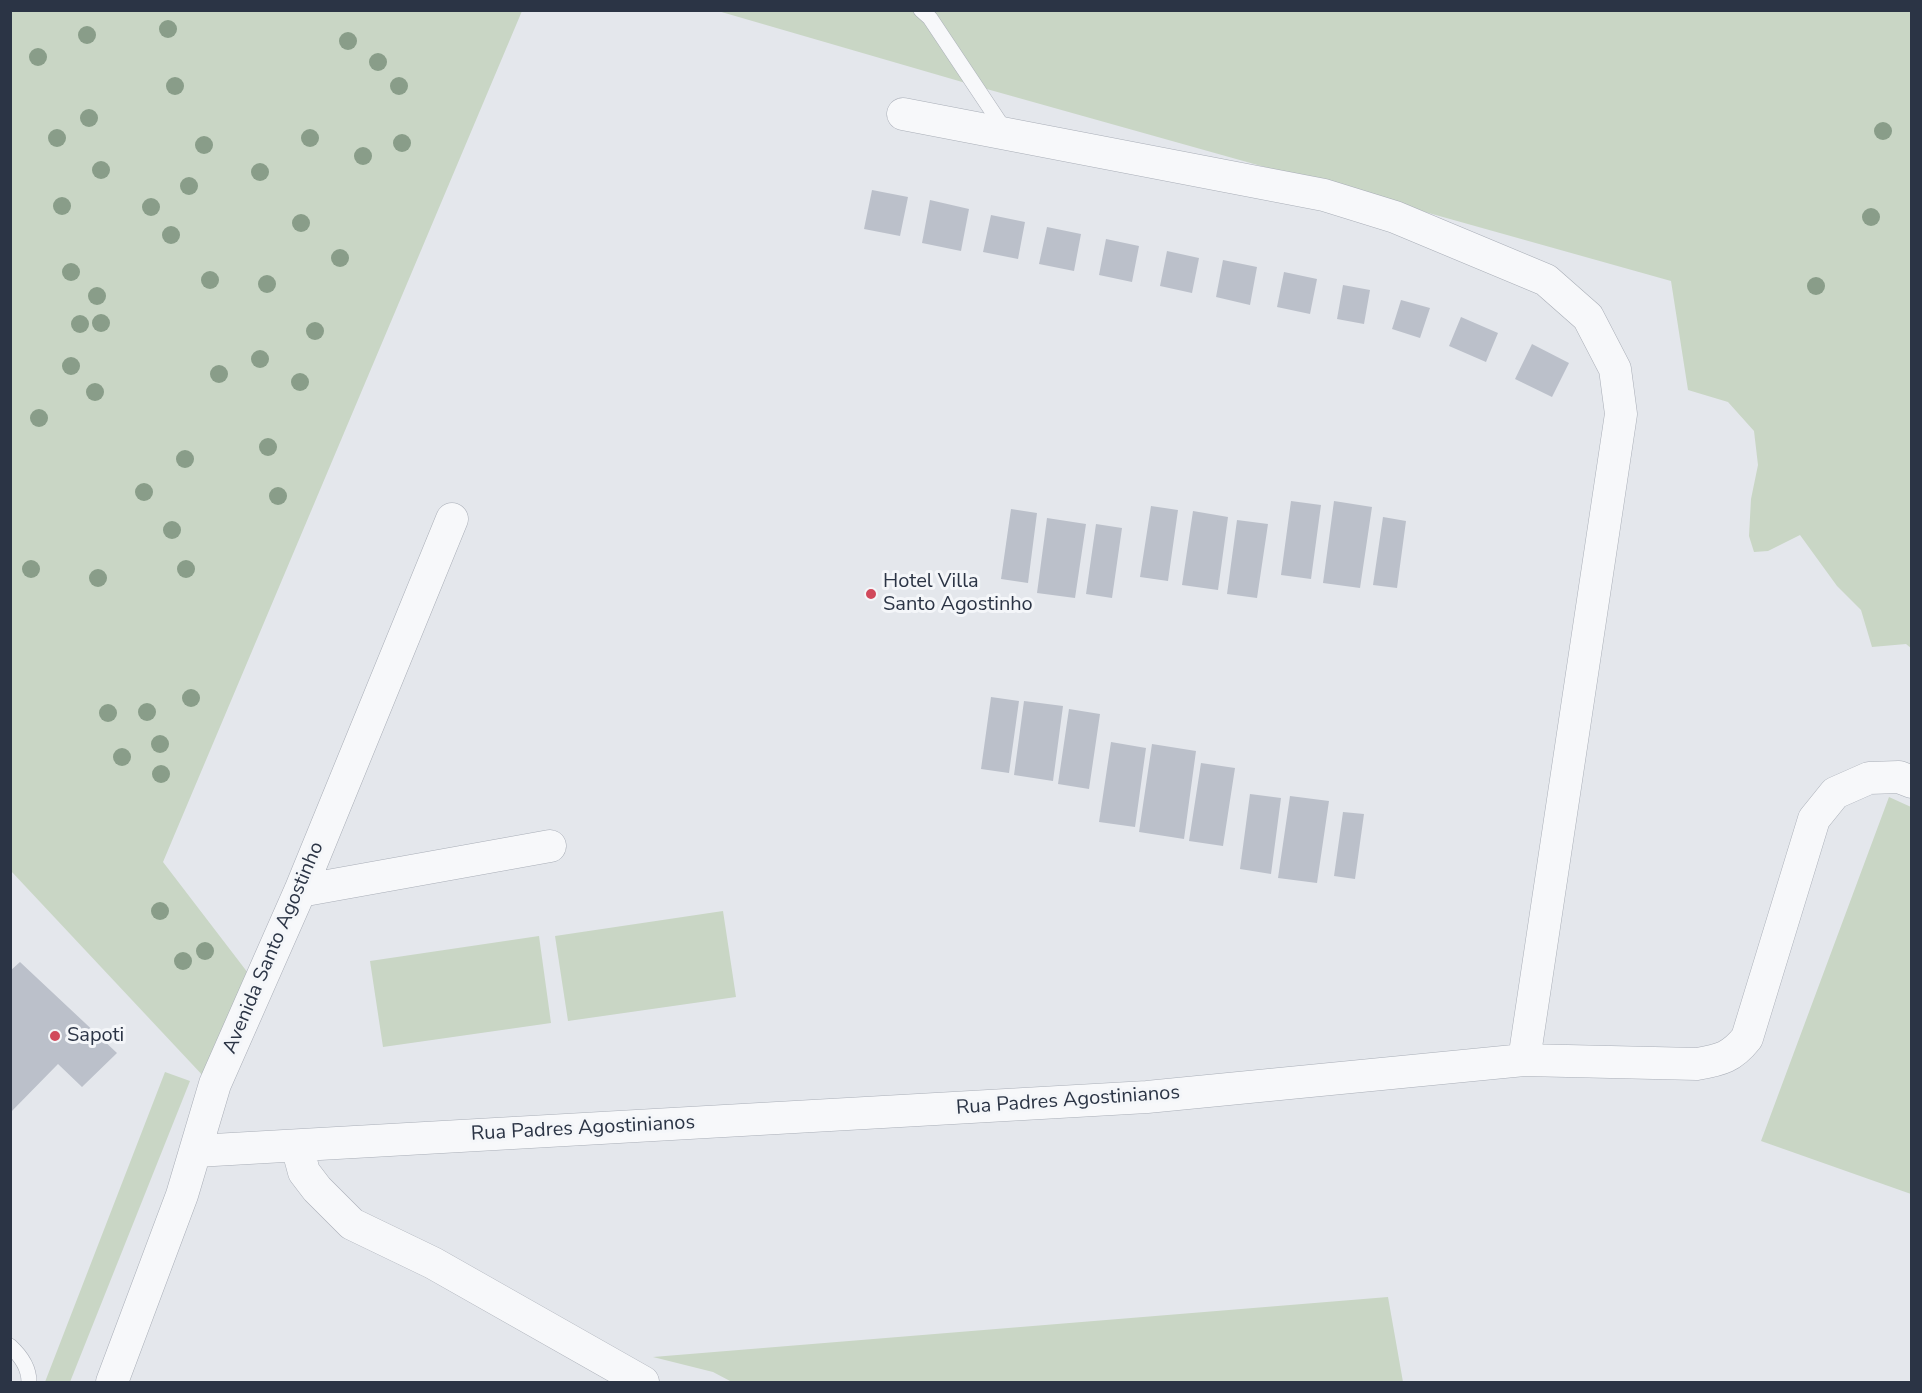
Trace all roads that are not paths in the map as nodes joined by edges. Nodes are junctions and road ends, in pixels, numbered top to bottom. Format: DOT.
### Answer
graph roads {
  1 [pos="921,10"];
  2 [pos="903,114"];
  3 [pos="1007,134"];
  4 [pos="452,519"];
  5 [pos="1911,782"];
  6 [pos="550,846"];
  7 [pos="300,891"];
  8 [pos="1524,1060"];
  9 [pos="297,1146"];
  10 [pos="196,1151"];
  11 [pos="10,1346"];
  12 [pos="29,1383"];
  13 [pos="112,1383"];
  14 [pos="643,1383"];
  1 -- 3 [label="lane"];
  2 -- 3 [label="street"];
  3 -- 8 [label="street"];
  4 -- 7 [label="street, Avenida Santo Agostinho"];
  5 -- 8 [label="street, Rua Padres Agostinianos"];
  6 -- 7 [label="street"];
  7 -- 10 [label="street, Avenida Santo Agostinho"];
  8 -- 9 [label="street, Rua Padres Agostinianos"];
  9 -- 10 [label="street, Rua Padres Agostinianos"];
  9 -- 14 [label="street"];
  10 -- 13 [label="street, Avenida Santo Agostinho"];
  11 -- 12 [label="lane"];
}
